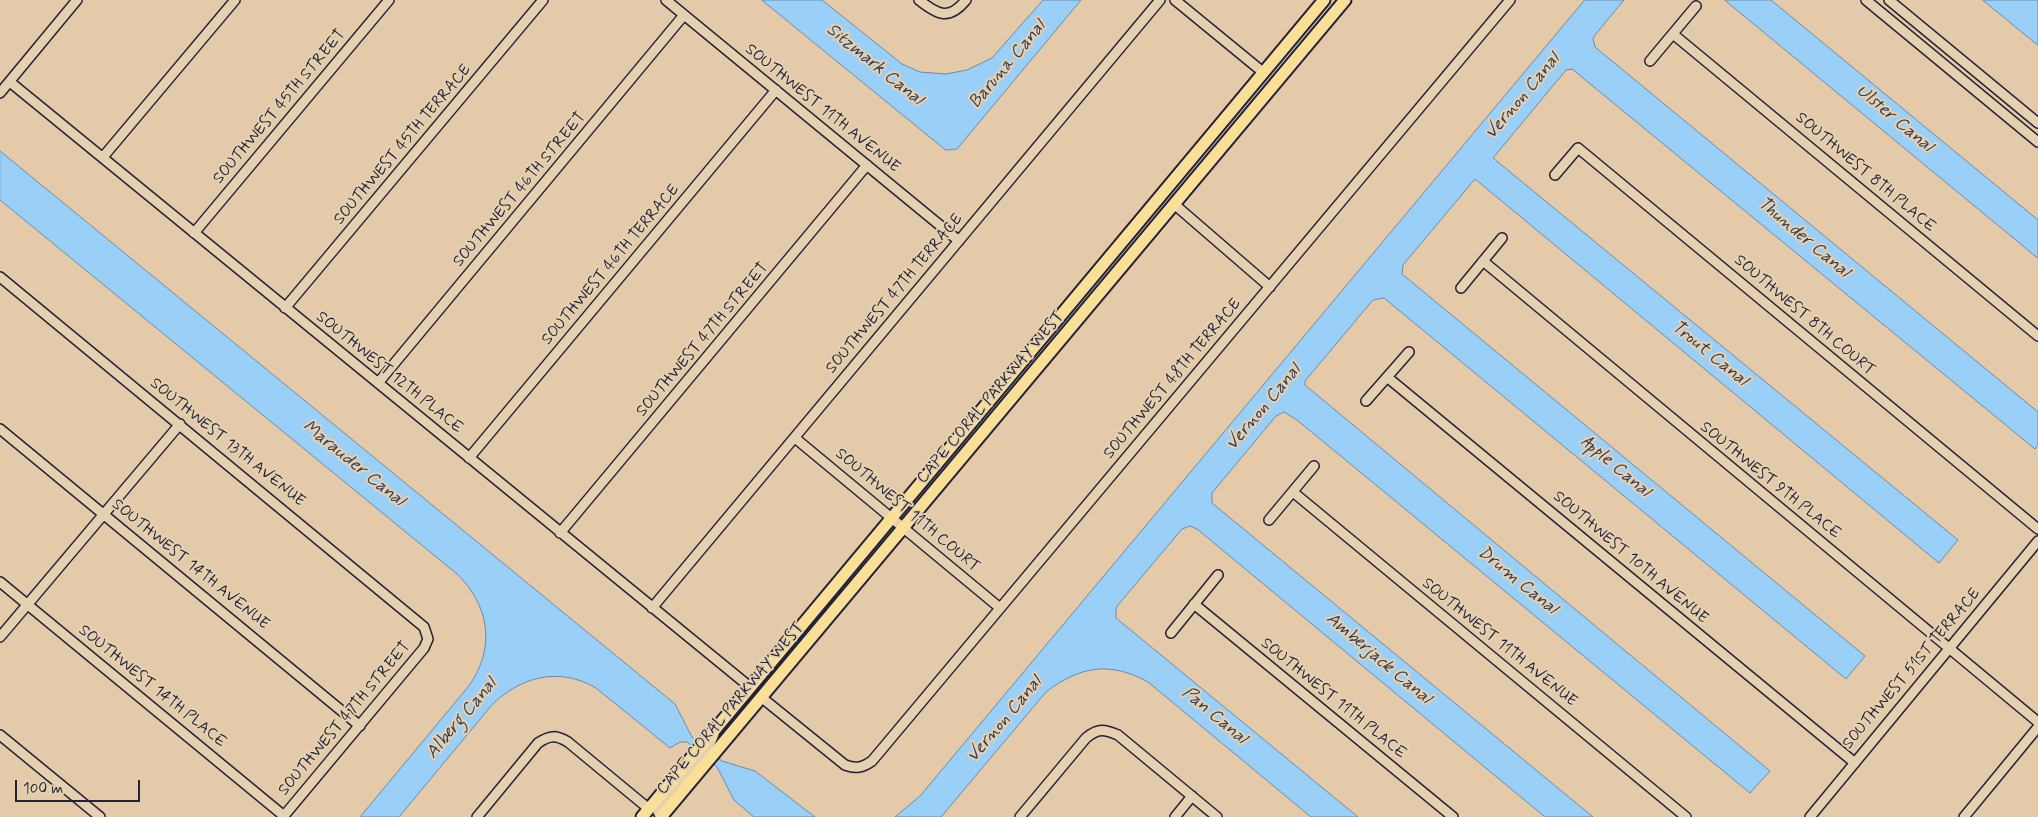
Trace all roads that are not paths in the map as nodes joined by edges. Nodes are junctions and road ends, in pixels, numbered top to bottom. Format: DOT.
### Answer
graph roads {
  1 [pos="77,0"];
  2 [pos="235,0"];
  3 [pos="389,0"];
  4 [pos="543,0"];
  5 [pos="666,0"];
  6 [pos="919,0"];
  7 [pos="966,0"];
  8 [pos="1160,0"];
  9 [pos="1175,0"];
  10 [pos="1324,0"];
  11 [pos="1345,0"];
  12 [pos="1510,0"];
  13 [pos="1866,0"];
  14 [pos="1884,0"];
  15 [pos="1889,0"];
  16 [pos="1696,6"];
  17 [pos="1877,9"];
  18 [pos="684,15"];
  19 [pos="1672,34"];
  20 [pos="1650,62"];
  21 [pos="1264,72"];
  22 [pos="10,82"];
  23 [pos="776,90"];
  24 [pos="0,93"];
  25 [pos="1235,107"];
  26 [pos="2038,123"];
  27 [pos="2038,142"];
  28 [pos="102,158"];
  29 [pos="867,165"];
  30 [pos="1555,175"];
  31 [pos="1154,204"];
  32 [pos="1174,204"];
  33 [pos="194,233"];
  34 [pos="1502,238"];
  35 [pos="959,241"];
  36 [pos="1483,261"];
  37 [pos="0,277"];
  38 [pos="1270,287"];
  39 [pos="1461,288"];
  40 [pos="1098,295"];
  41 [pos="285,308"];
  42 [pos="2038,336"];
  43 [pos="1409,352"];
  44 [pos="1386,377"];
  45 [pos="378,383"];
  46 [pos="1366,401"];
  47 [pos="180,424"];
  48 [pos="0,429"];
  49 [pos="794,438"];
  50 [pos="468,458"];
  51 [pos="1314,466"];
  52 [pos="1293,492"];
  53 [pos="103,514"];
  54 [pos="892,518"];
  55 [pos="1269,520"];
  56 [pos="904,528"];
  57 [pos="2038,529"];
  58 [pos="560,533"];
  59 [pos="2038,541"];
  60 [pos="1218,575"];
  61 [pos="0,582"];
  62 [pos="27,604"];
  63 [pos="1194,604"];
  64 [pos="652,608"];
  65 [pos="1000,608"];
  66 [pos="1171,633"];
  67 [pos="0,637"];
  68 [pos="428,639"];
  69 [pos="1950,648"];
  70 [pos="750,687"];
  71 [pos="761,698"];
  72 [pos="2038,722"];
  73 [pos="360,726"];
  74 [pos="2038,727"];
  75 [pos="714,730"];
  76 [pos="0,735"];
  77 [pos="1855,763"];
  78 [pos="1192,796"];
  79 [pos="645,813"];
  80 [pos="283,816"];
  81 [pos="100,817"];
  82 [pos="477,817"];
  83 [pos="661,817"];
  84 [pos="1020,817"];
  85 [pos="1174,817"];
  86 [pos="1218,817"];
  87 [pos="1453,817"];
  88 [pos="1686,817"];
  89 [pos="1810,817"];
  90 [pos="1964,817"];
  1 -- 22 [label="street"];
  2 -- 28 [label="street"];
  3 -- 33 [label="street, SOUTHWEST 45TH STREET"];
  4 -- 41 [label="street, SOUTHWEST 45TH TERRACE"];
  5 -- 18 [label="street, SOUTHWEST 11TH AVENUE"];
  6 -- 7 [label="street"];
  8 -- 35 [label="street, SOUTHWEST 47TH TERRACE"];
  9 -- 21 [label="street"];
  10 -- 21 [label="main road, CAPE CORAL PARKWAY WEST"];
  11 -- 32 [label="main road, CAPE CORAL PARKWAY WEST"];
  12 -- 38 [label="street, SOUTHWEST 48TH TERRACE"];
  13 -- 17 [label="street"];
  14 -- 17 [label="street"];
  15 -- 26 [label="street"];
  16 -- 19 [label="street"];
  17 -- 27 [label="street"];
  18 -- 23 [label="street, SOUTHWEST 11TH AVENUE"];
  18 -- 45 [label="street, SOUTHWEST 46TH STREET"];
  19 -- 20 [label="street"];
  19 -- 42 [label="street, SOUTHWEST 8TH PLACE"];
  21 -- 25 [label="main road, CAPE CORAL PARKWAY WEST"];
  22 -- 24 [label="street"];
  22 -- 28 [label="street, SOUTHWEST 12TH PLACE"];
  23 -- 29 [label="street, SOUTHWEST 11TH AVENUE"];
  23 -- 50 [label="street, SOUTHWEST 46TH TERRACE"];
  25 -- 31 [label="main road, CAPE CORAL PARKWAY WEST"];
  25 -- 32 [label="main road"];
  28 -- 33 [label="street, SOUTHWEST 12TH PLACE"];
  29 -- 35 [label="street, SOUTHWEST 11TH AVENUE"];
  29 -- 58 [label="street, SOUTHWEST 47TH STREET"];
  30 -- 57 [label="street, SOUTHWEST 8TH COURT"];
  31 -- 40 [label="main road"];
  31 -- 54 [label="main road, CAPE CORAL PARKWAY WEST"];
  32 -- 38 [label="street"];
  32 -- 40 [label="main road, CAPE CORAL PARKWAY WEST"];
  33 -- 41 [label="street, SOUTHWEST 12TH PLACE"];
  34 -- 36 [label="street"];
  35 -- 49 [label="street, SOUTHWEST 47TH TERRACE"];
  36 -- 39 [label="street"];
  36 -- 69 [label="street, SOUTHWEST 9TH PLACE"];
  37 -- 47 [label="street, SOUTHWEST 13TH AVENUE"];
  38 -- 65 [label="street, SOUTHWEST 48TH TERRACE"];
  40 -- 56 [label="main road, CAPE CORAL PARKWAY WEST"];
  41 -- 45 [label="street, SOUTHWEST 12TH PLACE"];
  43 -- 44 [label="street"];
  44 -- 46 [label="street"];
  44 -- 77 [label="street, SOUTHWEST 10TH AVENUE"];
  45 -- 50 [label="street, SOUTHWEST 12TH PLACE"];
  47 -- 53 [label="street"];
  47 -- 68 [label="street, SOUTHWEST 13TH AVENUE"];
  48 -- 53 [label="street, SOUTHWEST 14TH AVENUE"];
  49 -- 54 [label="street, SOUTHWEST 11TH COURT"];
  49 -- 64 [label="street, SOUTHWEST 47TH TERRACE"];
  50 -- 58 [label="street, SOUTHWEST 12TH PLACE"];
  51 -- 52 [label="street"];
  52 -- 55 [label="street"];
  52 -- 88 [label="street, SOUTHWEST 11TH AVENUE"];
  53 -- 62 [label="street"];
  53 -- 73 [label="street, SOUTHWEST 14TH AVENUE"];
  54 -- 56 [label="street, SOUTHWEST 11TH COURT"];
  54 -- 70 [label="main road, CAPE CORAL PARKWAY WEST"];
  56 -- 65 [label="street, SOUTHWEST 11TH COURT"];
  56 -- 71 [label="main road, CAPE CORAL PARKWAY WEST"];
  58 -- 64 [label="street, SOUTHWEST 12TH PLACE"];
  59 -- 69 [label="street, SOUTHWEST 51ST TERRACE"];
  60 -- 63 [label="street"];
  61 -- 62 [label="street, SOUTHWEST 14TH PLACE"];
  62 -- 67 [label="street"];
  62 -- 80 [label="street, SOUTHWEST 14TH PLACE"];
  63 -- 66 [label="street"];
  63 -- 87 [label="street, SOUTHWEST 11TH PLACE"];
  64 -- 70 [label="street, SOUTHWEST 12TH PLACE"];
  65 -- 71 [label="street, SOUTHWEST 48TH TERRACE"];
  68 -- 73 [label="street, SOUTHWEST 47TH STREET"];
  69 -- 72 [label="street, SOUTHWEST 9TH PLACE"];
  69 -- 77 [label="street, SOUTHWEST 51ST TERRACE"];
  70 -- 75 [label="main road, CAPE CORAL PARKWAY WEST"];
  71 -- 83 [label="main road, CAPE CORAL PARKWAY WEST"];
  73 -- 80 [label="street, SOUTHWEST 47TH STREET"];
  74 -- 90 [label="street"];
  75 -- 79 [label="main road, CAPE CORAL PARKWAY WEST"];
  75 -- 83 [label="street"];
  76 -- 81 [label="street"];
  77 -- 89 [label="street, SOUTHWEST 51ST TERRACE"];
  78 -- 84 [label="street"];
  78 -- 85 [label="street"];
  78 -- 86 [label="street"];
  79 -- 82 [label="street"];
}
